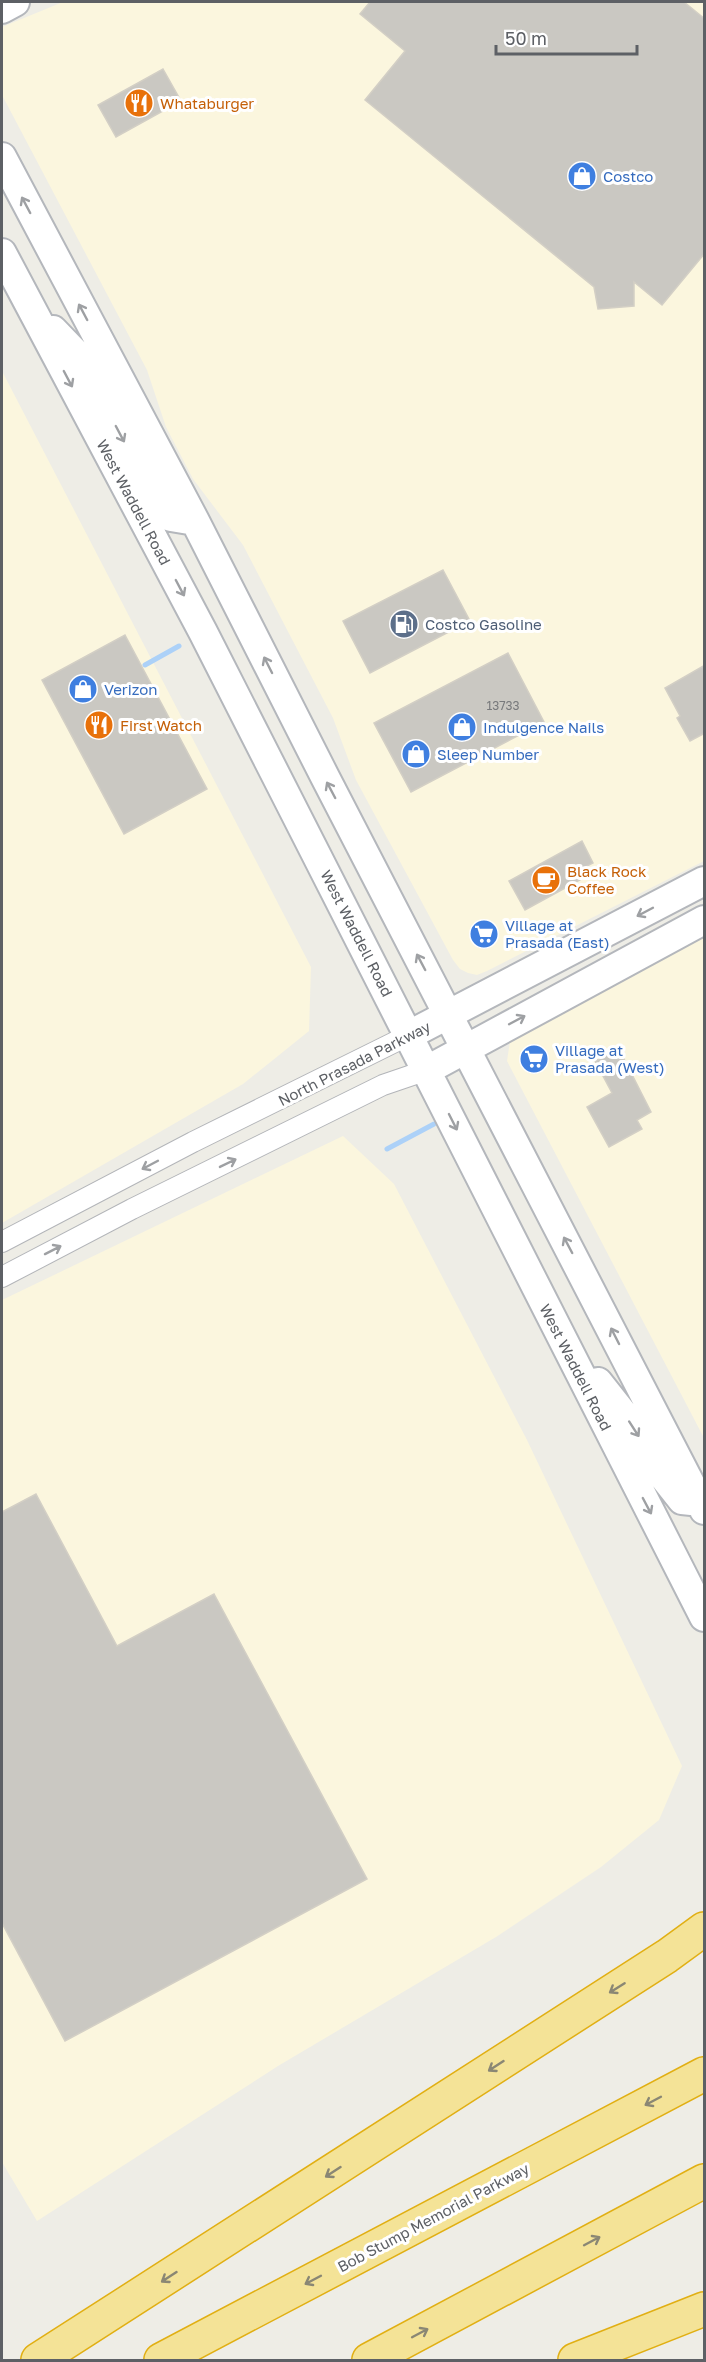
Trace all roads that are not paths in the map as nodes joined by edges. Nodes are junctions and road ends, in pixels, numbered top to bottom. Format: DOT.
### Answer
graph roads {
  1 [pos="15,2"];
  2 [pos="2,9"];
  3 [pos="2,158"];
  4 [pos="2,253"];
  5 [pos="27,302"];
  6 [pos="195,521"];
  7 [pos="705,881"];
  8 [pos="705,920"];
  9 [pos="448,1014"];
  10 [pos="409,1035"];
  11 [pos="466,1049"];
  12 [pos="427,1070"];
  13 [pos="2,1242"];
  14 [pos="2,1277"];
  15 [pos="559,1333"];
  16 [pos="703,1506"];
  17 [pos="705,1617"];
  18 [pos="705,1929"];
  19 [pos="705,1941"];
  20 [pos="667,1956"];
  21 [pos="705,2074"];
  22 [pos="705,2181"];
  23 [pos="705,2301"];
  24 [pos="705,2309"];
  25 [pos="632,2337"];
  26 [pos="38,2361"];
  27 [pos="161,2361"];
  28 [pos="369,2361"];
  29 [pos="575,2361"];
  1 -- 2 [label="main road"];
  6 -- 3 [label="main road, one-way"];
  4 -- 5 [label="main road, West Waddell Road"];
  5 -- 6 [label="main road, one-way"];
  5 -- 10 [label="main road, West Waddell Road, one-way"];
  9 -- 6 [label="main road, one-way"];
  7 -- 9 [label="main road, North Prasada Parkway, one-way"];
  11 -- 8 [label="main road, one-way"];
  9 -- 10 [label="main road, North Prasada Parkway"];
  9 -- 11 [label="main road"];
  10 -- 12 [label="main road, West Waddell Road"];
  10 -- 13 [label="street, North Prasada Parkway, one-way"];
  11 -- 12 [label="main road"];
  16 -- 11 [label="main road, one-way"];
  14 -- 12 [label="street, one-way"];
  12 -- 15 [label="main road, West Waddell Road, one-way"];
  15 -- 16 [label="main road, one-way"];
  15 -- 17 [label="main road, West Waddell Road, one-way"];
  18 -- 20 [label="highway"];
  19 -- 20 [label="highway"];
  20 -- 26 [label="highway, one-way"];
  21 -- 27 [label="highway, Bob Stump Memorial Parkway, one-way"];
  28 -- 22 [label="highway, one-way"];
  23 -- 25 [label="highway"];
  24 -- 25 [label="highway"];
  25 -- 29 [label="highway"];
}
